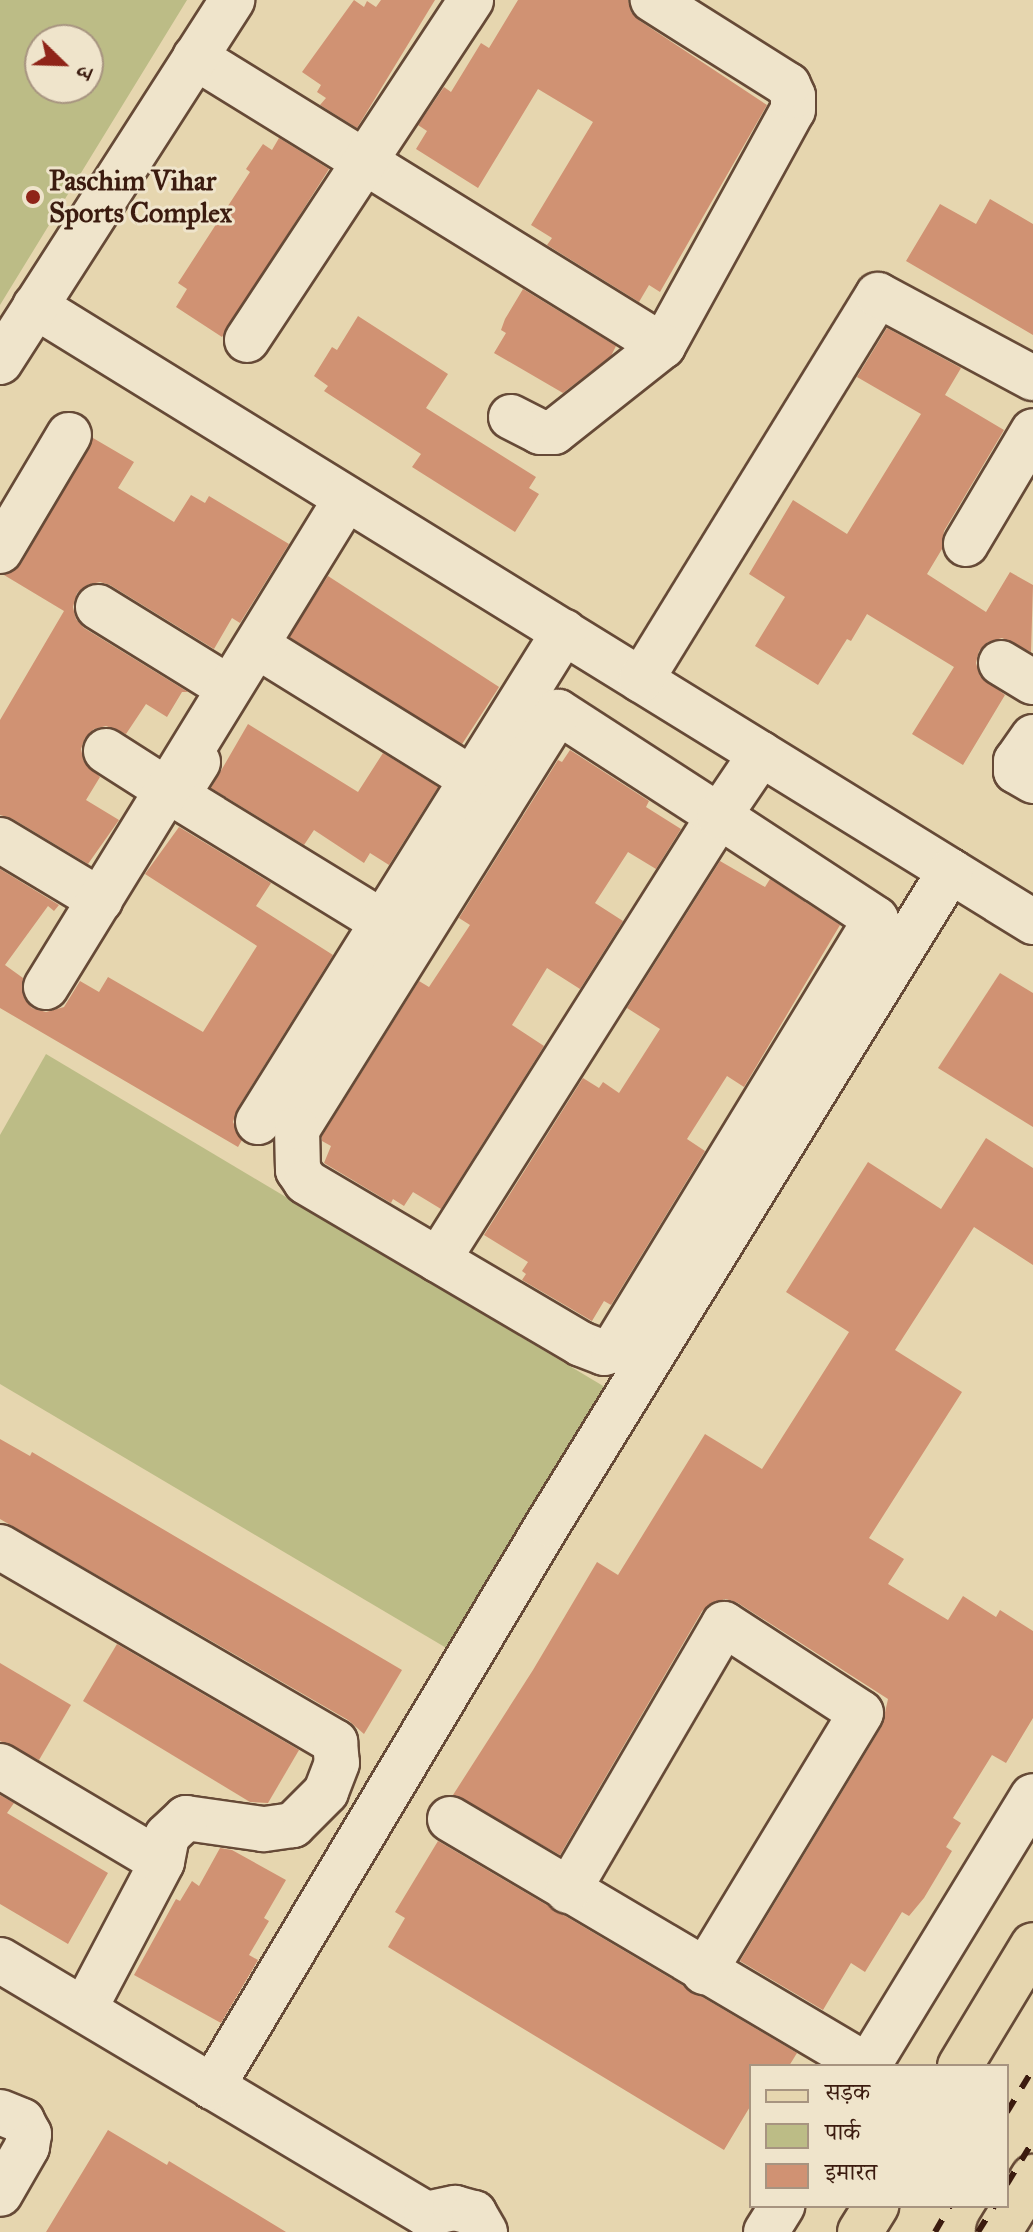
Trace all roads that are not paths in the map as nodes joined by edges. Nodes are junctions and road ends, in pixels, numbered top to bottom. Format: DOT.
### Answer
graph roads {
  1 [pos="232,0"];
  2 [pos="471,0"];
  3 [pos="653,0"];
  4 [pos="195,57"];
  5 [pos="366,164"];
  6 [pos="35,306"];
  7 [pos="247,340"];
  8 [pos="663,346"];
  9 [pos="0,362"];
  10 [pos="1032,379"];
  11 [pos="511,417"];
  12 [pos="1033,431"];
  13 [pos="69,435"];
  14 [pos="346,499"];
  15 [pos="966,544"];
  16 [pos="0,551"];
  17 [pos="316,573"];
  18 [pos="98,607"];
  19 [pos="564,632"];
  20 [pos="267,652"];
  21 [pos="641,680"];
  22 [pos="229,688"];
  23 [pos="1033,737"];
  24 [pos="106,751"];
  25 [pos="761,754"];
  26 [pos="472,779"];
  27 [pos="1033,781"];
  28 [pos="167,790"];
  29 [pos="719,816"];
  30 [pos="0,840"];
  31 [pos="950,871"];
  32 [pos="100,900"];
  33 [pos="383,922"];
  34 [pos="1033,922"];
  35 [pos="46,987"];
  36 [pos="258,1122"];
  37 [pos="438,1260"];
  38 [pos="0,1547"];
  39 [pos="337,1763"];
  40 [pos="0,1766"];
  41 [pos="389,1788"];
  42 [pos="1033,1796"];
  43 [pos="450,1819"];
  44 [pos="162,1862"];
  45 [pos="568,1891"];
  46 [pos="1033,1945"];
  47 [pos="0,1960"];
  48 [pos="704,1972"];
  49 [pos="84,2010"];
  50 [pos="865,2064"];
  51 [pos="869,2064"];
  52 [pos="961,2064"];
  53 [pos="212,2087"];
  54 [pos="0,2112"];
  55 [pos="1033,2177"];
  56 [pos="0,2194"];
  57 [pos="781,2208"];
  58 [pos="875,2208"];
  59 [pos="485,2232"];
  60 [pos="766,2232"];
  61 [pos="860,2232"];
  62 [pos="999,2232"];
  1 -- 4 [label="street"];
  2 -- 5 [label="street"];
  3 -- 8 [label="street"];
  4 -- 5 [label="street"];
  4 -- 6 [label="street"];
  5 -- 7 [label="street"];
  5 -- 8 [label="street"];
  6 -- 9 [label="street"];
  6 -- 14 [label="street"];
  8 -- 11 [label="street"];
  10 -- 21 [label="street"];
  12 -- 15 [label="street"];
  13 -- 16 [label="street"];
  14 -- 19 [label="street"];
  14 -- 22 [label="street"];
  17 -- 20 [label="street"];
  18 -- 22 [label="street"];
  19 -- 21 [label="street"];
  19 -- 26 [label="street"];
  20 -- 26 [label="street"];
  20 -- 33 [label="street"];
  21 -- 25 [label="street"];
  22 -- 28 [label="street"];
  23 -- 27 [label="street"];
  24 -- 28 [label="street"];
  25 -- 29 [label="street"];
  25 -- 31 [label="street"];
  26 -- 33 [label="street"];
  28 -- 32 [label="street"];
  29 -- 37 [label="street"];
  29 -- 37 [label="street"];
  29 -- 37 [label="street"];
  30 -- 32 [label="street"];
  31 -- 34 [label="street"];
  31 -- 41 [label="street"];
  32 -- 35 [label="street"];
  33 -- 36 [label="street"];
  38 -- 39 [label="street"];
  39 -- 41 [label="street"];
  39 -- 44 [label="street"];
  40 -- 44 [label="street"];
  41 -- 53 [label="street"];
  42 -- 51 [label="street"];
  43 -- 45 [label="street"];
  44 -- 49 [label="street"];
  45 -- 48 [label="street"];
  45 -- 48 [label="street"];
  46 -- 52 [label="main road"];
  47 -- 49 [label="street"];
  48 -- 50 [label="street"];
  49 -- 53 [label="street"];
  53 -- 59 [label="street"];
  54 -- 56 [label="street"];
  55 -- 62 [label="main road"];
  57 -- 60 [label="street"];
  58 -- 61 [label="main road"];
}
